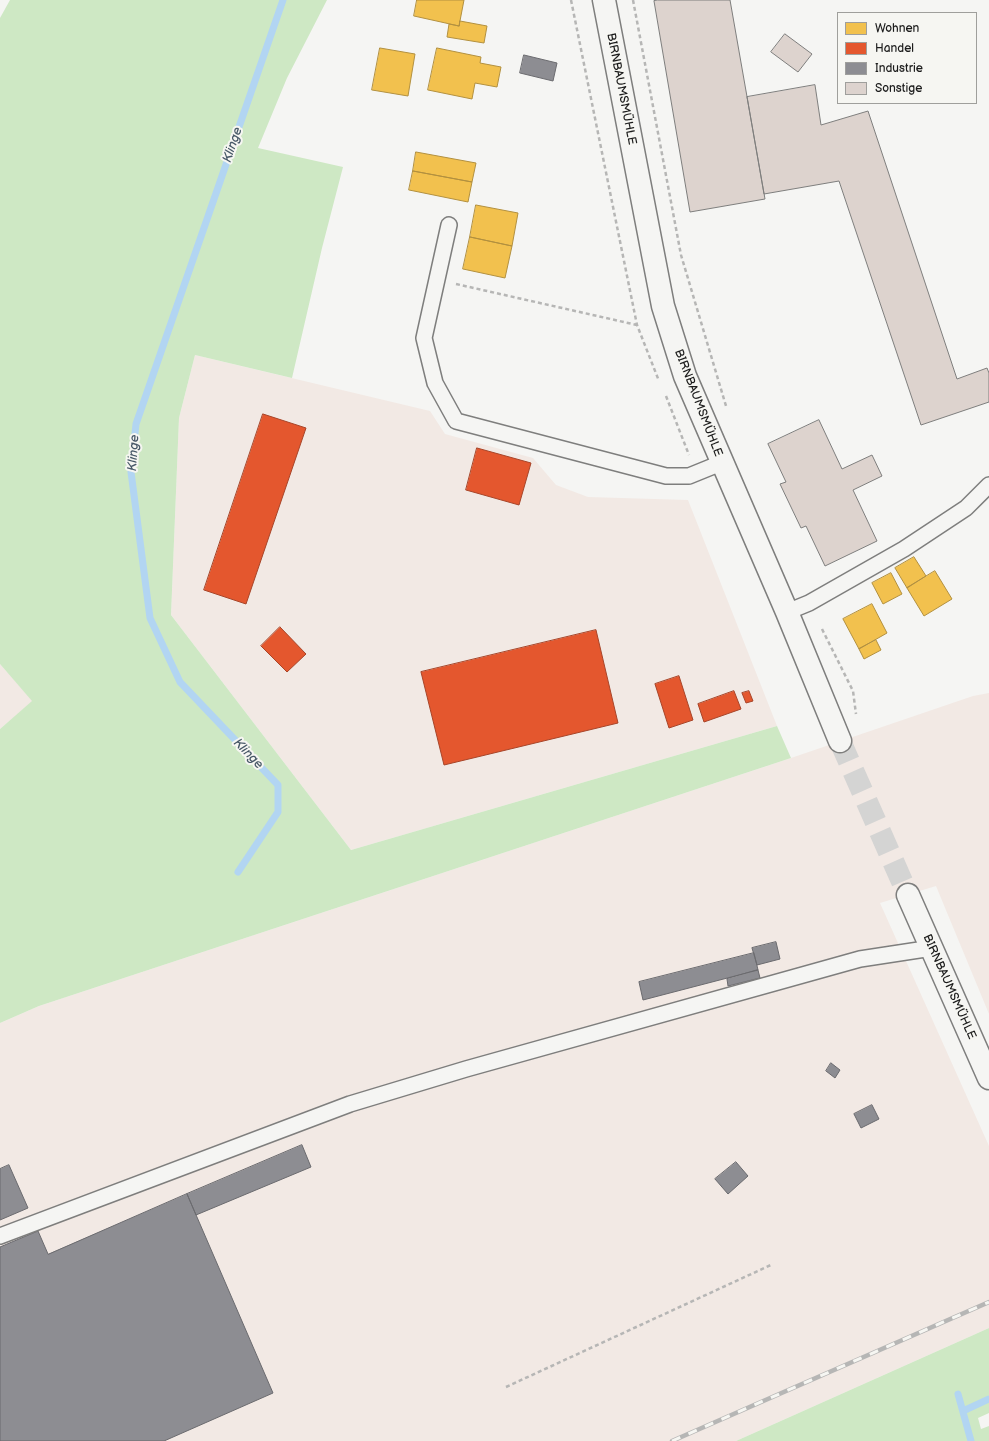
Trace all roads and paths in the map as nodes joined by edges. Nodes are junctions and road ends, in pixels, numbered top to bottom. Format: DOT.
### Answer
graph roads {
  1 [pos="604,0"];
  2 [pos="633,0"];
  3 [pos="449,225"];
  4 [pos="436,279"];
  5 [pos="637,325"];
  6 [pos="726,407"];
  7 [pos="721,463"];
  8 [pos="989,484"];
  9 [pos="786,612"];
  10 [pos="840,741"];
  11 [pos="908,895"];
  12 [pos="932,948"];
  13 [pos="989,1078"];
  14 [pos="0,1236"];
  15 [pos="773,1264"];
  16 [pos="506,1387"];
  1 -- 7 [label="main road, BIRNBAUMSMÜHLE"];
  2 -- 6 [label="path"];
  3 -- 4 [label="lane"];
  4 -- 5 [label="path"];
  4 -- 7 [label="lane"];
  7 -- 9 [label="main road, BIRNBAUMSMÜHLE"];
  8 -- 9 [label="lane"];
  9 -- 10 [label="main road, BIRNBAUMSMÜHLE"];
  11 -- 12 [label="main road, BIRNBAUMSMÜHLE"];
  12 -- 13 [label="main road, BIRNBAUMSMÜHLE"];
  12 -- 14 [label="lane"];
  15 -- 16 [label="path"];
}
